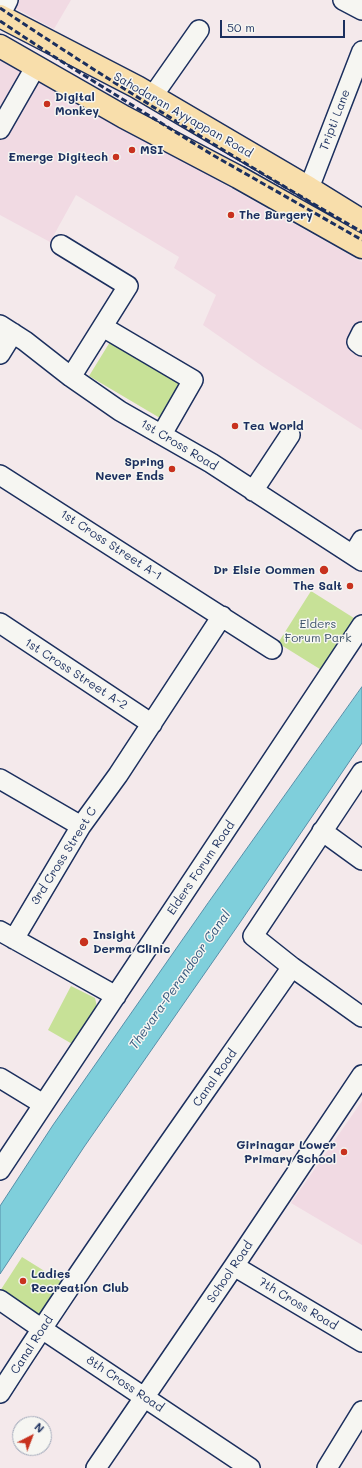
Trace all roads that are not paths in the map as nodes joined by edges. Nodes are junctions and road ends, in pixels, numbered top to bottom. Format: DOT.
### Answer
graph roads {
  1 [pos="8,0"];
  2 [pos="343,0"];
  3 [pos="362,10"];
  4 [pos="0,16"];
  5 [pos="199,30"];
  6 [pos="0,46"];
  7 [pos="362,51"];
  8 [pos="36,66"];
  9 [pos="145,92"];
  10 [pos="124,117"];
  11 [pos="0,129"];
  12 [pos="309,188"];
  13 [pos="362,221"];
  14 [pos="61,245"];
  15 [pos="362,247"];
  16 [pos="104,327"];
  17 [pos="6,329"];
  18 [pos="362,332"];
  19 [pos="362,346"];
  20 [pos="0,354"];
  21 [pos="71,377"];
  22 [pos="162,434"];
  23 [pos="290,435"];
  24 [pos="0,475"];
  25 [pos="253,491"];
  26 [pos="359,552"];
  27 [pos="222,616"];
  28 [pos="0,623"];
  29 [pos="362,625"];
  30 [pos="272,649"];
  31 [pos="152,724"];
  32 [pos="362,772"];
  33 [pos="0,779"];
  34 [pos="81,826"];
  35 [pos="322,831"];
  36 [pos="362,860"];
  37 [pos="7,935"];
  38 [pos="292,967"];
  39 [pos="116,996"];
  40 [pos="362,1017"];
  41 [pos="362,1075"];
  42 [pos="0,1078"];
  43 [pos="43,1104"];
  44 [pos="0,1170"];
  45 [pos="234,1266"];
  46 [pos="0,1300"];
  47 [pos="42,1329"];
  48 [pos="362,1342"];
  49 [pos="0,1393"];
  50 [pos="145,1397"];
  51 [pos="362,1411"];
  52 [pos="96,1468"];
  53 [pos="250,1468"];
  54 [pos="327,1468"];
  1 -- 4 [label="street"];
  2 -- 3 [label="street"];
  4 -- 9 [label="main road, Sahodaran Ayyappan Road"];
  5 -- 9 [label="street"];
  6 -- 8 [label="main road"];
  7 -- 12 [label="street, Tripti Lane"];
  8 -- 10 [label="main road"];
  8 -- 11 [label="street"];
  9 -- 10 [label="main road"];
  9 -- 12 [label="main road, Sahodaran Ayyappan Road"];
  10 -- 15 [label="main road"];
  12 -- 13 [label="main road, Sahodaran Ayyappan Road"];
  14 -- 16 [label="street"];
  16 -- 21 [label="street"];
  16 -- 22 [label="street"];
  17 -- 20 [label="street"];
  17 -- 21 [label="street, 1st Cross Road"];
  18 -- 19 [label="street"];
  21 -- 22 [label="street, 1st Cross Road"];
  22 -- 25 [label="street, 1st Cross Road"];
  23 -- 25 [label="street"];
  24 -- 27 [label="street, 1st Cross Street A-1"];
  25 -- 26 [label="street, 1st Cross Road"];
  27 -- 30 [label="street, 1st Cross Street A-1"];
  27 -- 31 [label="street, 3rd Cross Street C"];
  28 -- 31 [label="street, 1st Cross Street A-2"];
  29 -- 39 [label="street, Elders Forum Road"];
  31 -- 34 [label="street, 3rd Cross Street C"];
  32 -- 35 [label="street"];
  33 -- 34 [label="street"];
  34 -- 37 [label="street, 3rd Cross Street C"];
  35 -- 36 [label="street"];
  35 -- 38 [label="street"];
  37 -- 39 [label="street"];
  38 -- 40 [label="street"];
  38 -- 47 [label="street, Canal Road"];
  39 -- 43 [label="street, Elders Forum Road"];
  41 -- 45 [label="street, School Road"];
  42 -- 43 [label="street"];
  43 -- 44 [label="street, Elders Forum Road"];
  45 -- 48 [label="street, 7th Cross Road"];
  45 -- 50 [label="street, School Road"];
  46 -- 47 [label="street, 8th Cross Road"];
  47 -- 49 [label="street, Canal Road"];
  47 -- 50 [label="street, 8th Cross Road"];
  50 -- 52 [label="street, School Road"];
  50 -- 53 [label="street, 8th Cross Road"];
  51 -- 54 [label="street"];
}
